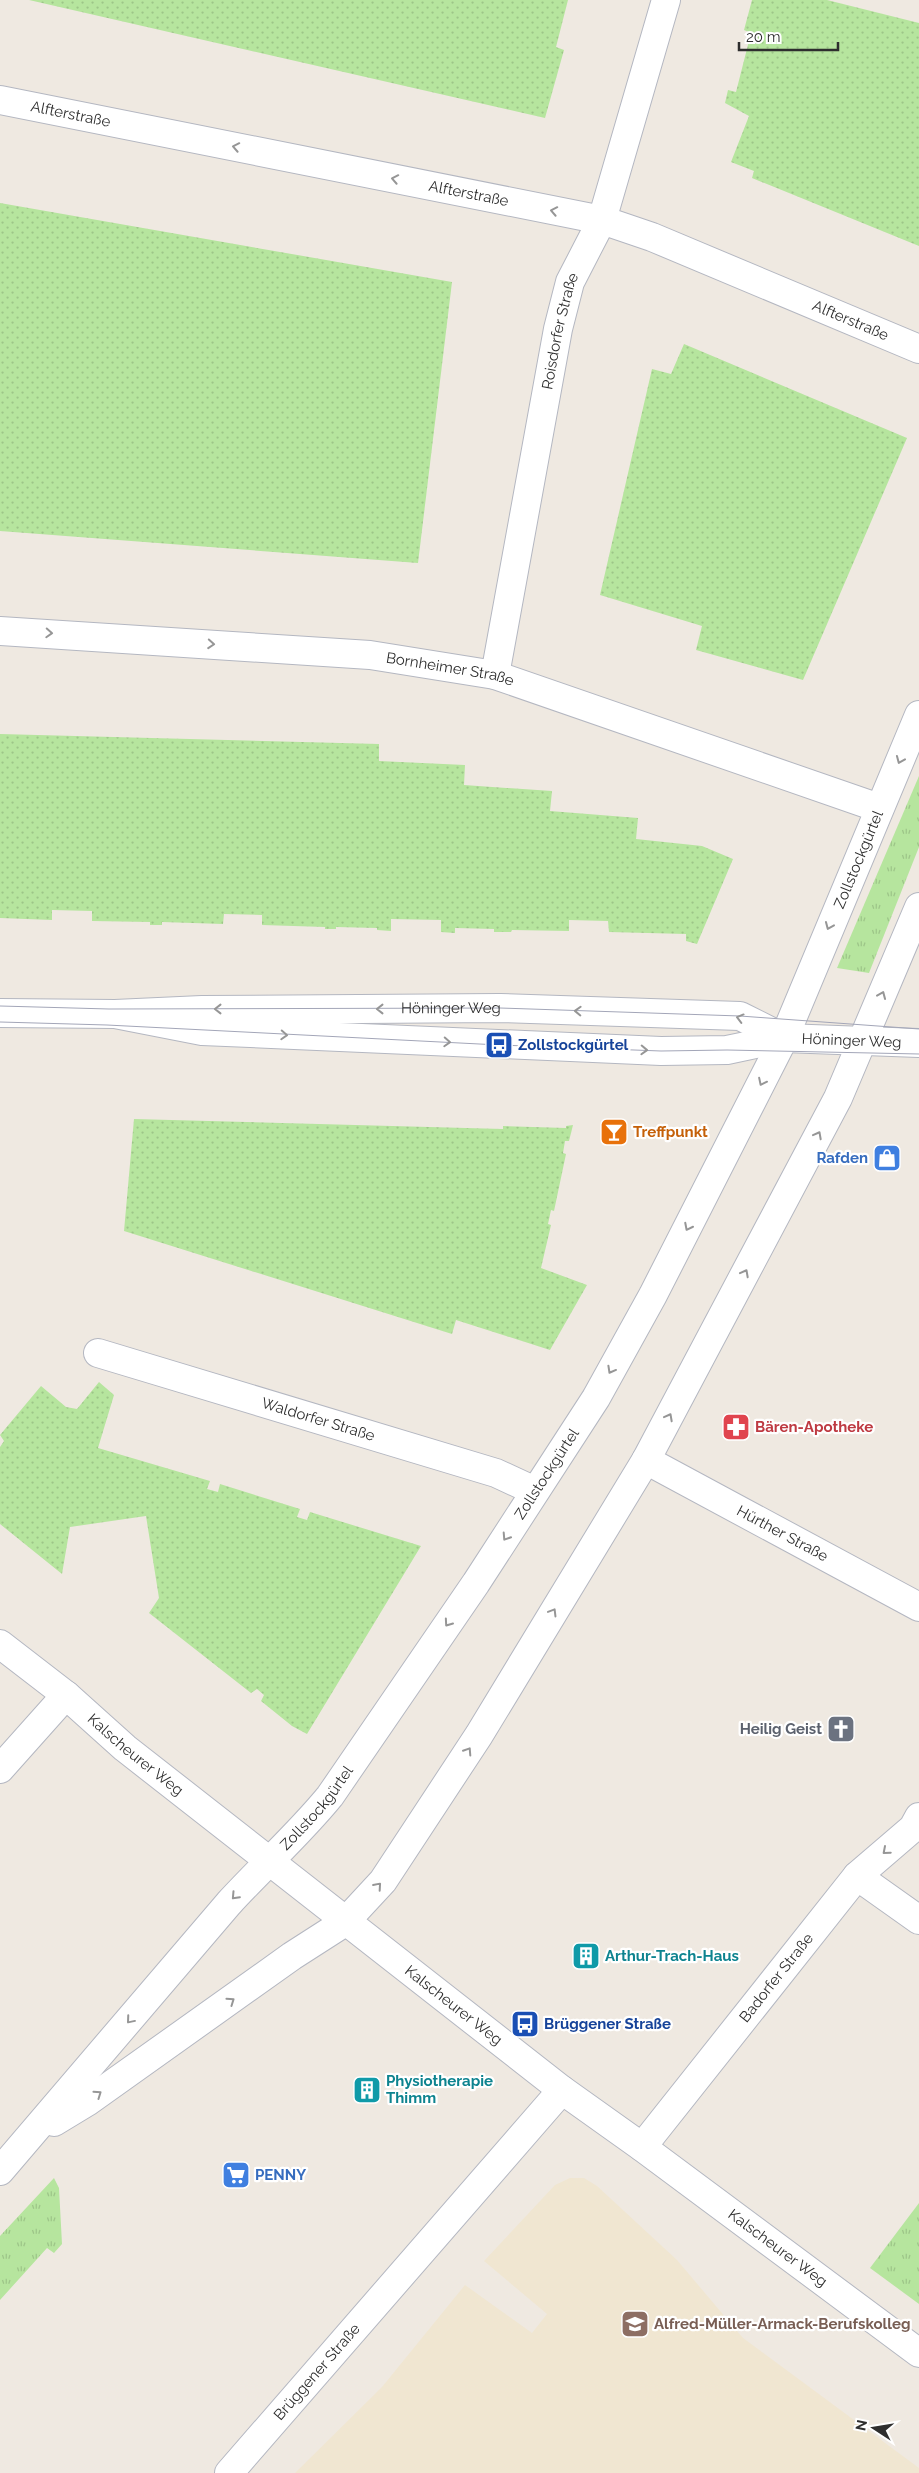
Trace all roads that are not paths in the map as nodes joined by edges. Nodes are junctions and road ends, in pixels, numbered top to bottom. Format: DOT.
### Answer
graph roads {
  1 [pos="666,0"];
  2 [pos="0,100"];
  3 [pos="602,220"];
  4 [pos="919,349"];
  5 [pos="0,631"];
  6 [pos="495,675"];
  7 [pos="919,715"];
  8 [pos="879,808"];
  9 [pos="919,907"];
  10 [pos="0,1013"];
  11 [pos="115,1014"];
  12 [pos="784,1038"];
  13 [pos="863,1040"];
  14 [pos="919,1043"];
  15 [pos="98,1353"];
  16 [pos="646,1460"];
  17 [pos="535,1491"];
  18 [pos="919,1607"];
  19 [pos="0,1644"];
  20 [pos="66,1695"];
  21 [pos="0,1769"];
  22 [pos="919,1817"];
  23 [pos="268,1860"];
  24 [pos="857,1876"];
  25 [pos="919,1920"];
  26 [pos="346,1922"];
  27 [pos="562,2090"];
  28 [pos="28,2140"];
  29 [pos="642,2147"];
  30 [pos="0,2171"];
  31 [pos="919,2353"];
  32 [pos="229,2473"];
  1 -- 3 [label="street, Roisdorfer Straße"];
  3 -- 2 [label="street, Alfterstraße, one-way"];
  3 -- 4 [label="street, Alfterstraße"];
  3 -- 6 [label="street, Roisdorfer Straße"];
  5 -- 6 [label="street, Bornheimer Straße, one-way"];
  6 -- 8 [label="street, Bornheimer Straße"];
  7 -- 8 [label="street, Zollstockgürtel, one-way"];
  8 -- 12 [label="street, Zollstockgürtel, one-way"];
  13 -- 9 [label="street, Zollstockgürtel, one-way"];
  10 -- 11 [label="street, Höninger Weg"];
  11 -- 12 [label="street, Höninger Weg, one-way"];
  12 -- 11 [label="street, Höninger Weg, one-way"];
  12 -- 13 [label="street, Höninger Weg"];
  12 -- 17 [label="street, Zollstockgürtel, one-way"];
  13 -- 14 [label="street, Höninger Weg"];
  16 -- 13 [label="street, Zollstockgürtel, one-way"];
  15 -- 17 [label="street, Waldorfer Straße"];
  16 -- 18 [label="street, Hürther Straße"];
  26 -- 16 [label="street, Zollstockgürtel, one-way"];
  17 -- 23 [label="street, Zollstockgürtel, one-way"];
  19 -- 20 [label="street, Kalscheurer Weg"];
  20 -- 21 [label="street"];
  20 -- 23 [label="street, Kalscheurer Weg"];
  22 -- 24 [label="street, Badorfer Straße, one-way"];
  23 -- 26 [label="street, Kalscheurer Weg"];
  23 -- 28 [label="street, Zollstockgürtel, one-way"];
  24 -- 25 [label="street"];
  24 -- 29 [label="street, Badorfer Straße"];
  26 -- 27 [label="street, Kalscheurer Weg"];
  28 -- 26 [label="street, Zollstockgürtel, one-way"];
  27 -- 29 [label="street, Kalscheurer Weg"];
  27 -- 32 [label="street, Brüggener Straße"];
  28 -- 30 [label="street, Zollstockgürtel"];
  29 -- 31 [label="street, Kalscheurer Weg"];
}
